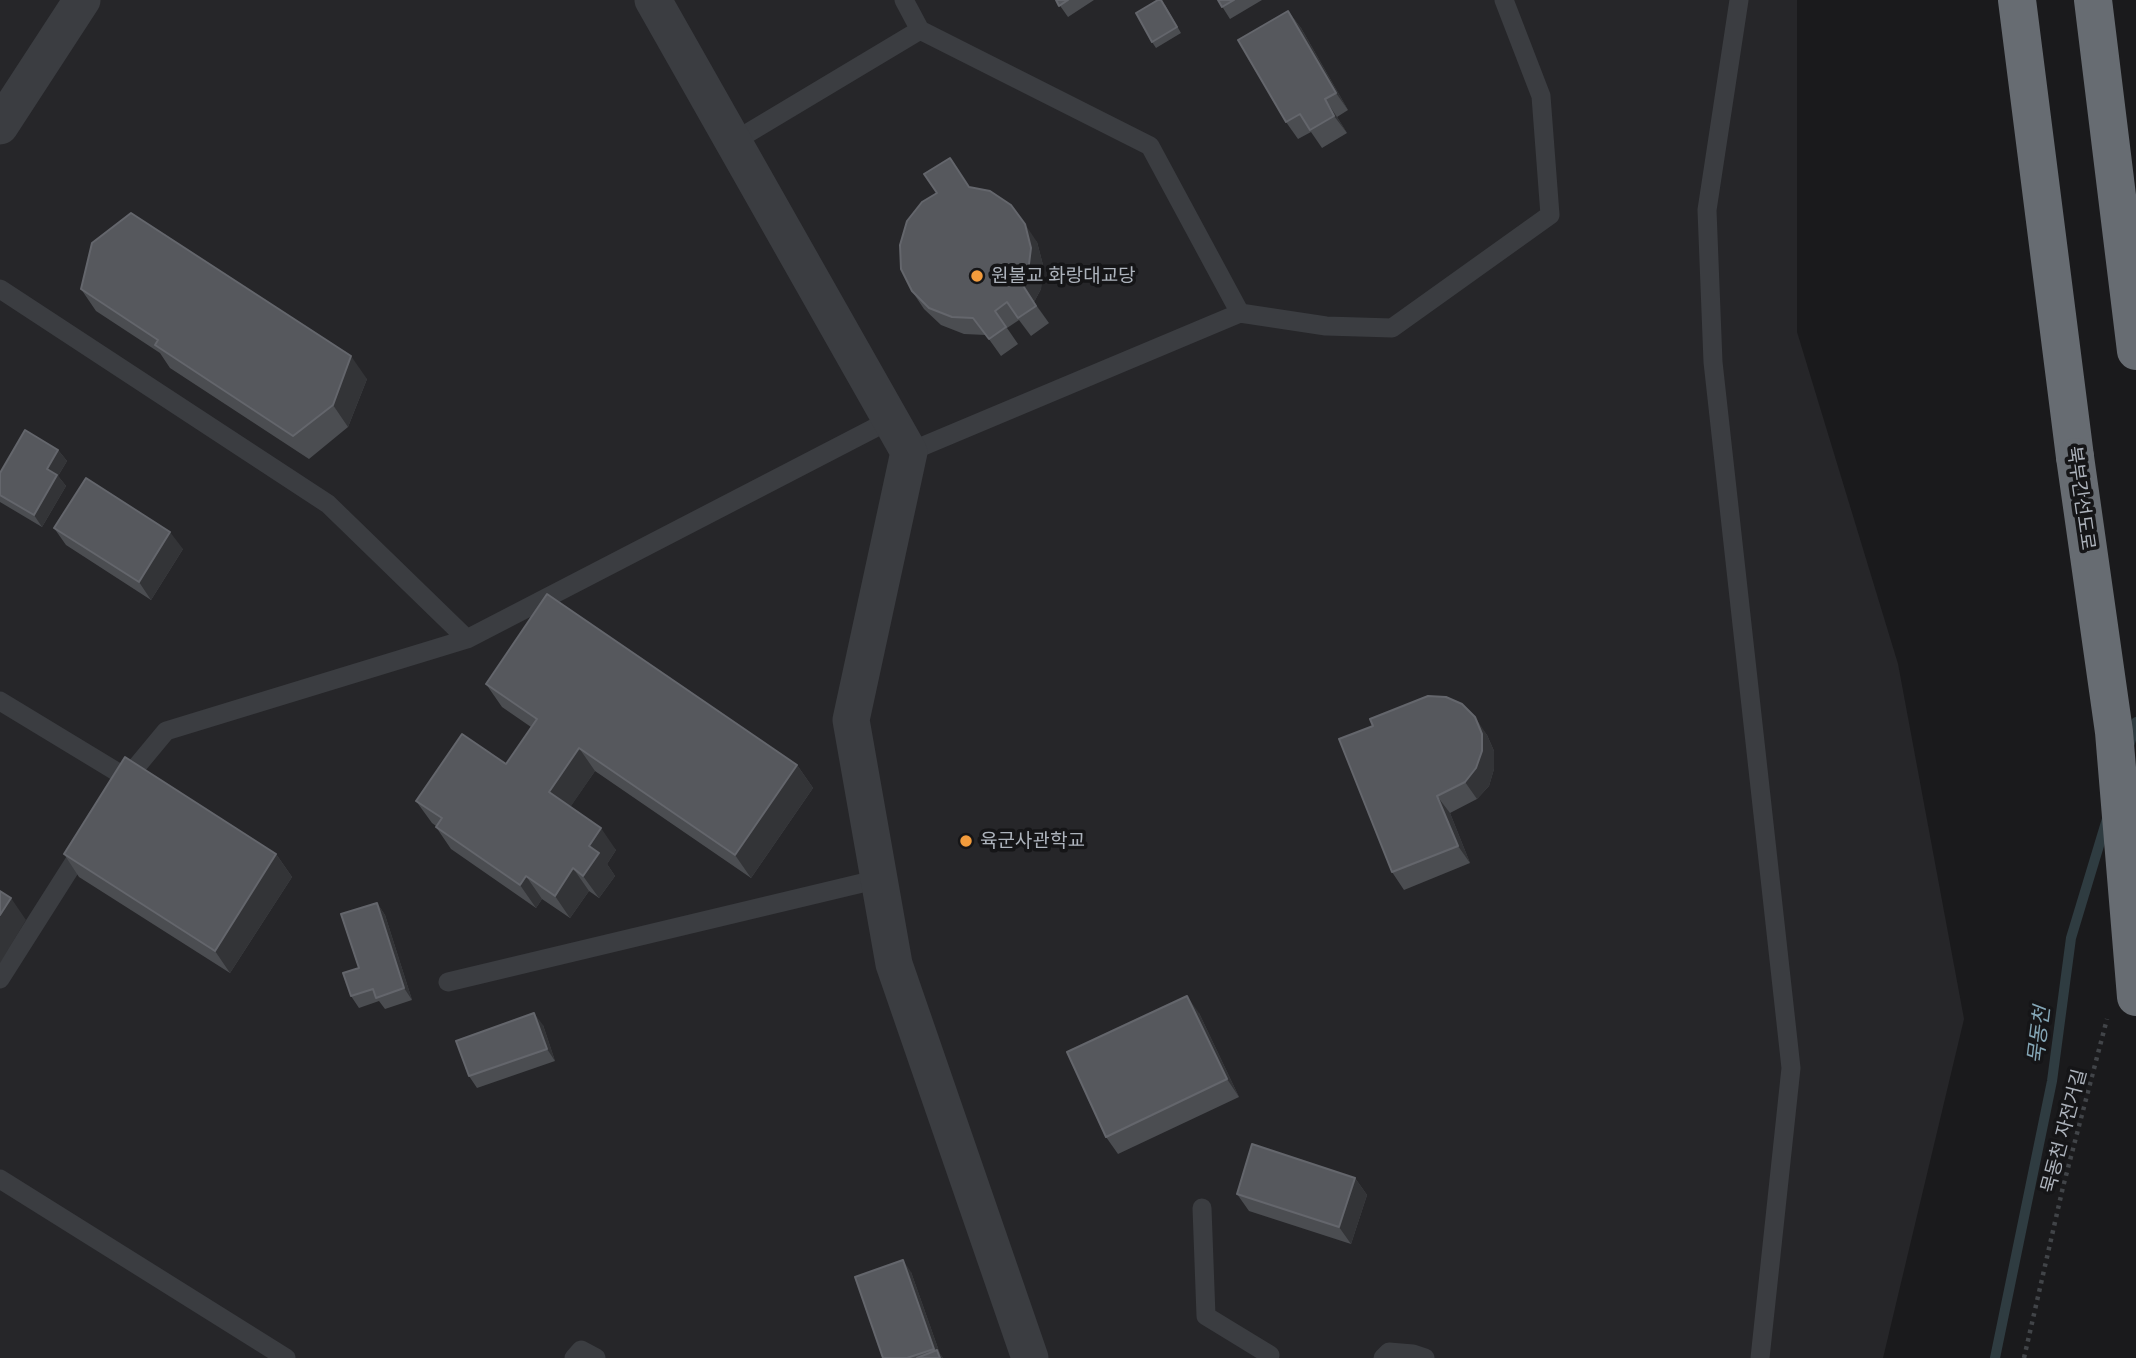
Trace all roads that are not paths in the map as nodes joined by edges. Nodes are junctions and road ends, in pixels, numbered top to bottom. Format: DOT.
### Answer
graph roads {
  1 [pos="82,0"];
  2 [pos="653,0"];
  3 [pos="904,0"];
  4 [pos="1504,0"];
  5 [pos="1739,0"];
  6 [pos="2017,0"];
  7 [pos="2093,0"];
  8 [pos="920,30"];
  9 [pos="0,126"];
  10 [pos="733,142"];
  11 [pos="0,289"];
  12 [pos="1240,313"];
  13 [pos="2136,351"];
  14 [pos="890,420"];
  15 [pos="909,452"];
  16 [pos="467,639"];
  17 [pos="0,701"];
  18 [pos="127,778"];
  19 [pos="112,802"];
  20 [pos="97,825"];
  21 [pos="879,879"];
  22 [pos="0,979"];
  23 [pos="448,982"];
  24 [pos="2122,1007"];
  25 [pos="0,1180"];
  26 [pos="1202,1208"];
  27 [pos="286,1358"];
  28 [pos="574,1358"];
  29 [pos="596,1358"];
  30 [pos="1030,1358"];
  31 [pos="1269,1358"];
  32 [pos="1383,1358"];
  33 [pos="1425,1358"];
  34 [pos="1760,1358"];
  1 -- 9 [label="street"];
  2 -- 10 [label="street"];
  3 -- 8 [label="lane"];
  4 -- 12 [label="lane"];
  5 -- 34 [label="lane"];
  6 -- 24 [label="highway, 북부간선도로, bridge"];
  7 -- 13 [label="highway"];
  8 -- 10 [label="lane"];
  8 -- 12 [label="lane"];
  10 -- 14 [label="street"];
  11 -- 16 [label="lane"];
  12 -- 15 [label="lane"];
  14 -- 15 [label="street"];
  14 -- 16 [label="lane"];
  15 -- 21 [label="street"];
  16 -- 18 [label="lane"];
  17 -- 18 [label="lane"];
  18 -- 19 [label="lane"];
  20 -- 22 [label="lane"];
  21 -- 23 [label="lane"];
  21 -- 30 [label="street"];
  25 -- 27 [label="lane"];
  26 -- 31 [label="lane"];
  28 -- 29 [label="lane"];
  32 -- 33 [label="lane"];
}
